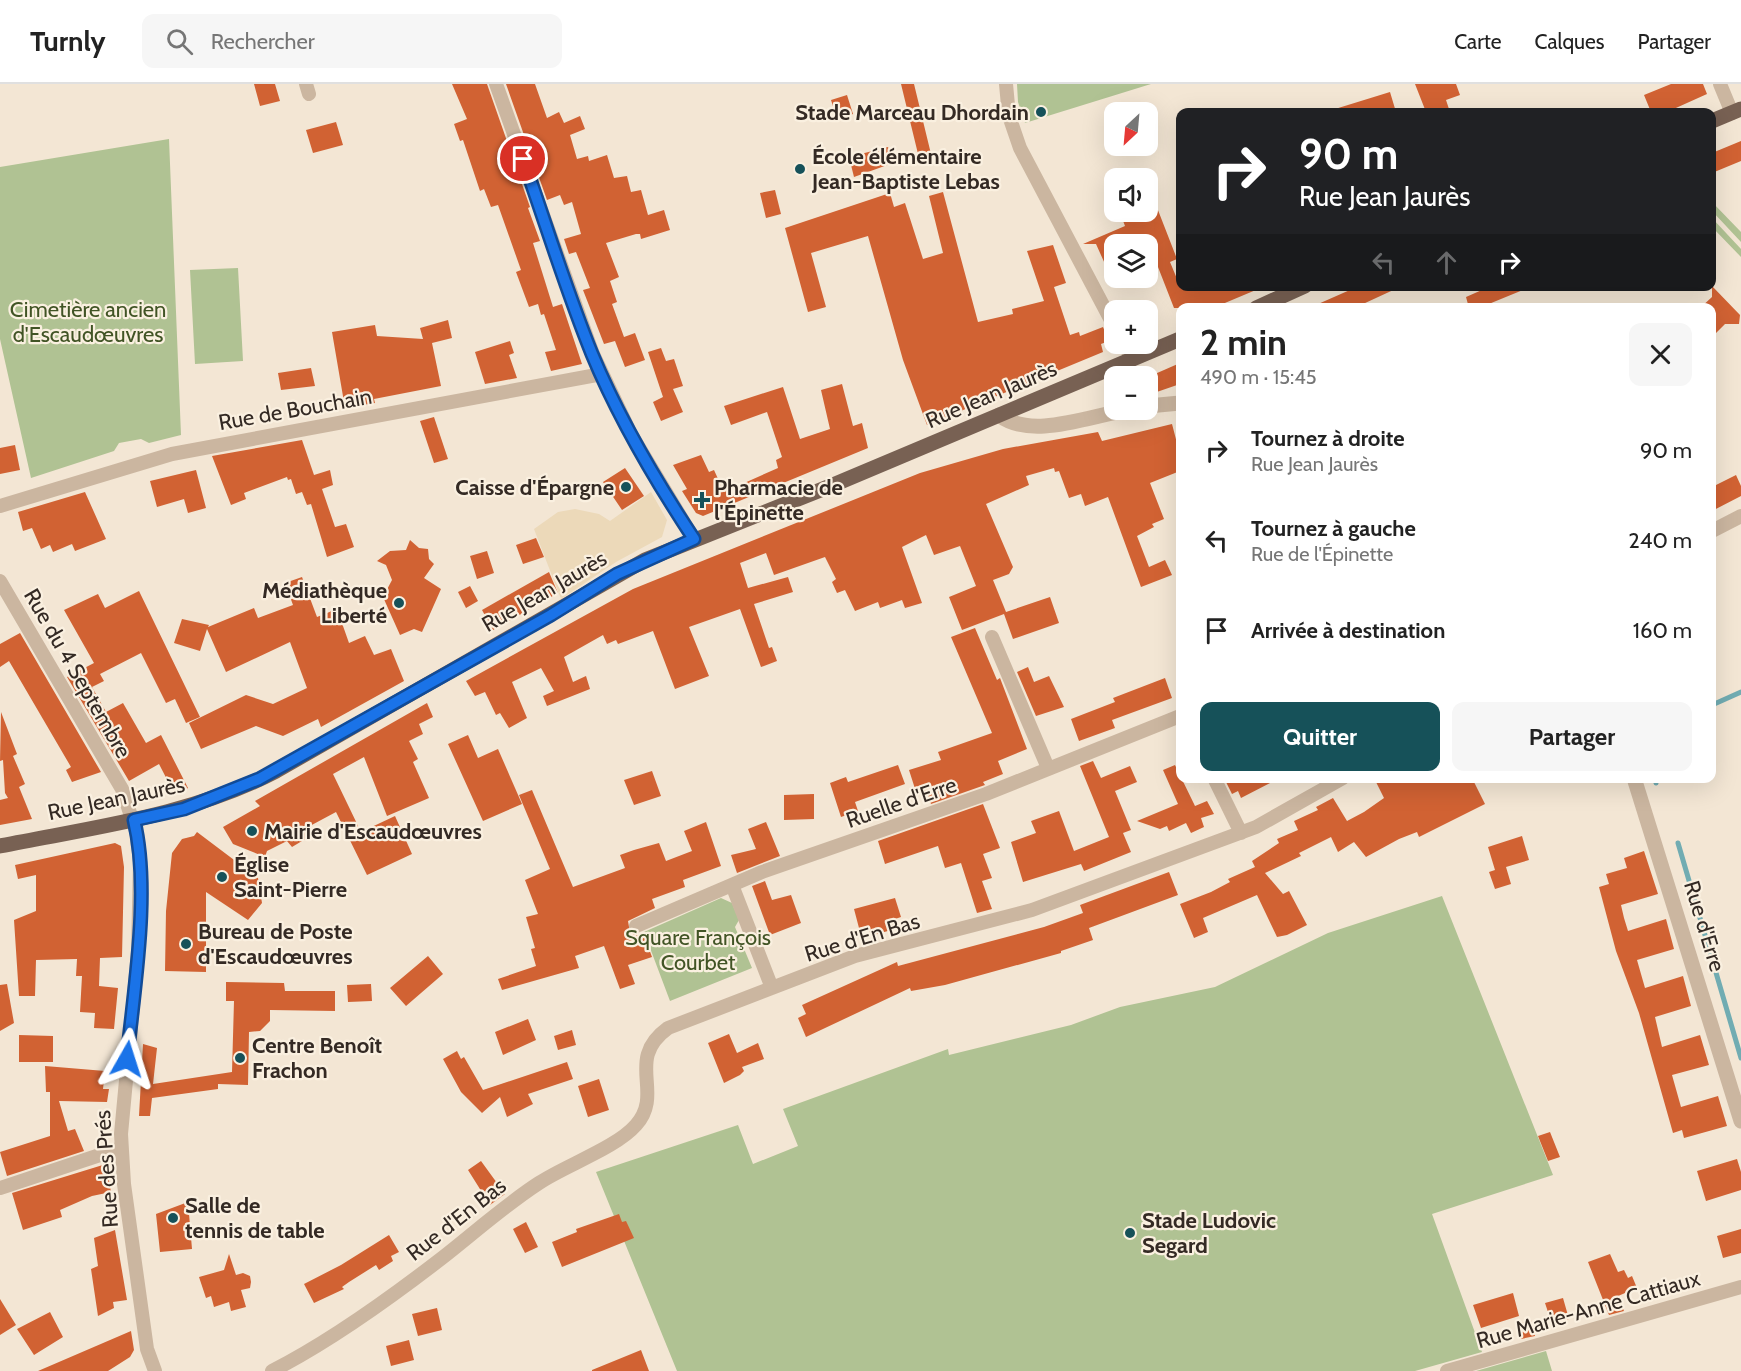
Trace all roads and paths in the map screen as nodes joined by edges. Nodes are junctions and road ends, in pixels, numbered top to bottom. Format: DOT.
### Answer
graph roads {
  1 [pos="496,84"];
  2 [pos="1006,84"];
  3 [pos="1720,84"];
  4 [pos="1737,111"];
  5 [pos="1716,119"];
  6 [pos="1294,291"];
  7 [pos="1267,303"];
  8 [pos="1104,307"];
  9 [pos="1176,341"];
  10 [pos="1130,354"];
  11 [pos="1132,358"];
  12 [pos="602,374"];
  13 [pos="1176,403"];
  14 [pos="1158,405"];
  15 [pos="1104,414"];
  16 [pos="999,415"];
  17 [pos="0,506"];
  18 [pos="1741,516"];
  19 [pos="1716,529"];
  20 [pos="694,539"];
  21 [pos="0,582"];
  22 [pos="992,637"];
  23 [pos="1176,718"];
  24 [pos="1048,768"];
  25 [pos="1216,783"];
  26 [pos="1334,783"];
  27 [pos="1636,783"];
  28 [pos="134,820"];
  29 [pos="1241,833"];
  30 [pos="0,846"];
  31 [pos="732,885"];
  32 [pos="636,926"];
  33 [pos="772,988"];
  34 [pos="1741,1121"];
  35 [pos="121,1148"];
  36 [pos="0,1188"];
  37 [pos="1741,1287"];
  38 [pos="151,1370"];
  39 [pos="272,1371"];
  40 [pos="1447,1371"];
  1 -- 12 [label="street"];
  2 -- 8 [label="street"];
  3 -- 4 [label="street"];
  4 -- 5 [label="main road"];
  6 -- 7 [label="main road"];
  9 -- 11 [label="main road, Rue Jean Jaurès"];
  10 -- 11 [label="street"];
  11 -- 16 [label="main road, Rue Jean Jaurès"];
  12 -- 17 [label="street, Rue de Bouchain"];
  12 -- 20 [label="street"];
  13 -- 14 [label="street"];
  15 -- 16 [label="street"];
  16 -- 20 [label="main road, Rue Jean Jaurès"];
  18 -- 19 [label="street"];
  20 -- 28 [label="main road, Rue Jean Jaurès"];
  21 -- 28 [label="street, Rue du 4 Septembre"];
  22 -- 24 [label="street"];
  23 -- 24 [label="street, Ruelle d'Erre"];
  24 -- 31 [label="street, Ruelle d'Erre"];
  25 -- 29 [label="street"];
  26 -- 29 [label="street, Rue d'En Bas"];
  27 -- 34 [label="street, Rue d'Erre"];
  28 -- 30 [label="main road, Rue Jean Jaurès"];
  28 -- 35 [label="street, Rue des Prés"];
  29 -- 33 [label="street, Rue d'En Bas"];
  31 -- 32 [label="street, Ruelle d'Erre"];
  31 -- 33 [label="street"];
  33 -- 39 [label="street, Rue d'En Bas"];
  35 -- 36 [label="street"];
  35 -- 38 [label="street, Rue des Prés"];
  37 -- 40 [label="street, Rue Marie-Anne Cattiaux"];
}
